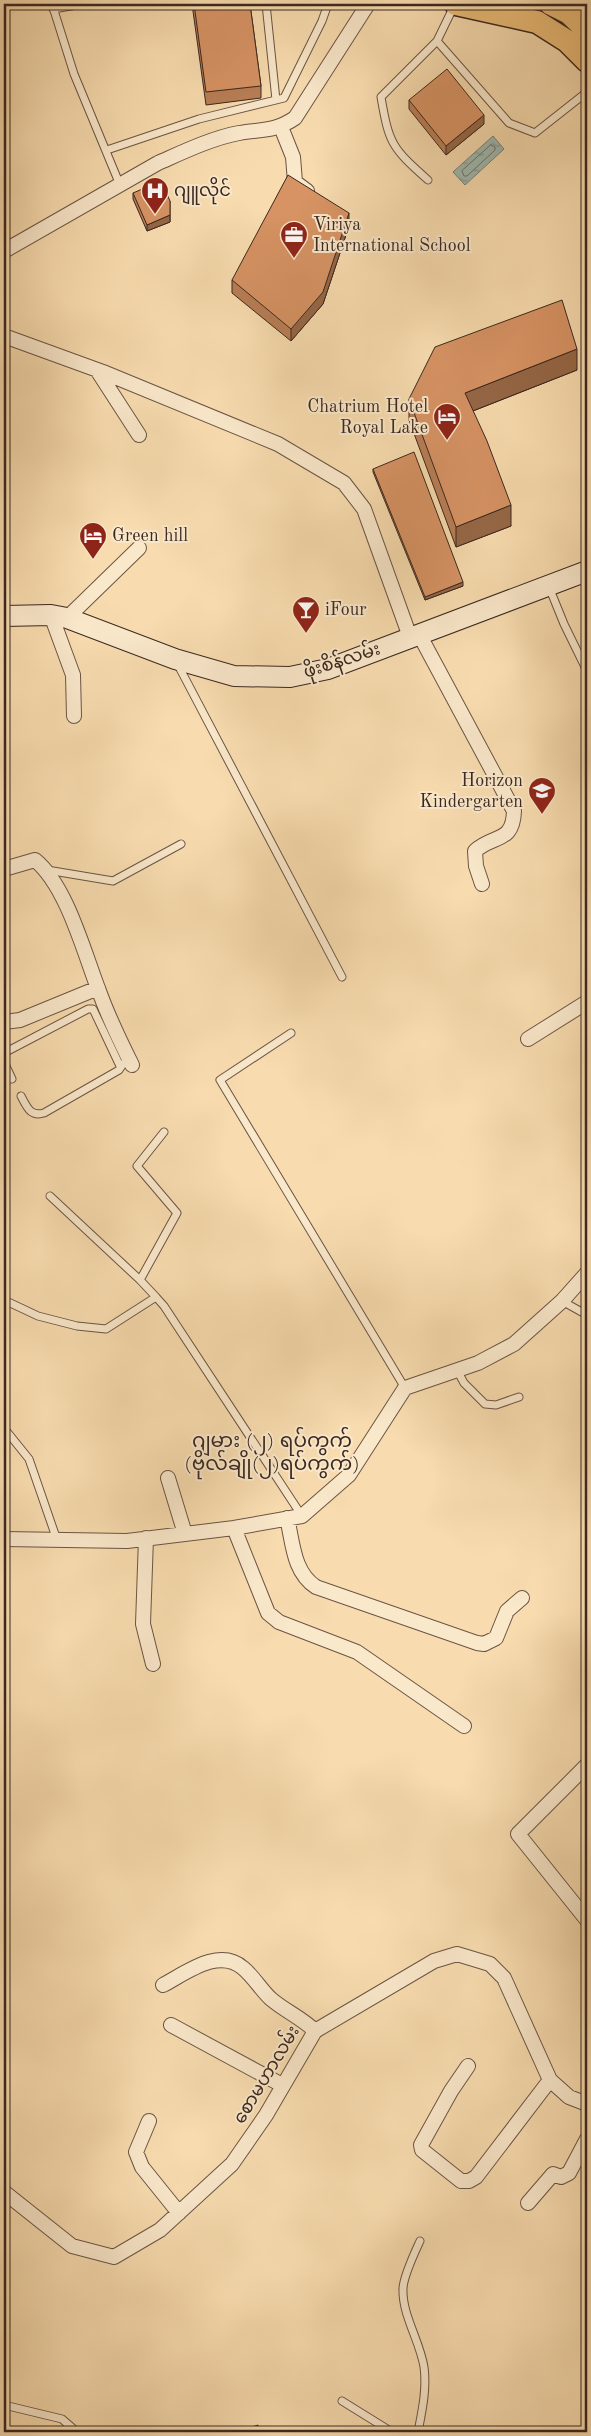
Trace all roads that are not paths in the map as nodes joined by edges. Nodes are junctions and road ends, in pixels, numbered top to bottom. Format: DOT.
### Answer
graph roads {
  1 [pos="83,4"];
  2 [pos="266,4"];
  3 [pos="328,4"];
  4 [pos="368,4"];
  5 [pos="456,4"];
  6 [pos="551,4"];
  7 [pos="52,6"];
  8 [pos="587,30"];
  9 [pos="437,42"];
  10 [pos="587,61"];
  11 [pos="587,92"];
  12 [pos="276,100"];
  13 [pos="282,127"];
  14 [pos="107,150"];
  15 [pos="428,180"];
  16 [pos="120,185"];
  17 [pos="319,199"];
  18 [pos="4,251"];
  19 [pos="4,339"];
  20 [pos="97,370"];
  21 [pos="139,435"];
  22 [pos="139,548"];
  23 [pos="587,571"];
  24 [pos="548,584"];
  25 [pos="4,616"];
  26 [pos="59,617"];
  27 [pos="415,636"];
  28 [pos="175,658"];
  29 [pos="587,671"];
  30 [pos="74,716"];
  31 [pos="181,844"];
  32 [pos="4,869"];
  33 [pos="47,870"];
  34 [pos="482,884"];
  35 [pos="342,977"];
  36 [pos="98,988"];
  37 [pos="587,1002"];
  38 [pos="4,1022"];
  39 [pos="291,1033"];
  40 [pos="528,1039"];
  41 [pos="4,1053"];
  42 [pos="4,1062"];
  43 [pos="128,1064"];
  44 [pos="12,1079"];
  45 [pos="21,1096"];
  46 [pos="164,1132"];
  47 [pos="50,1196"];
  48 [pos="587,1273"];
  49 [pos="140,1280"];
  50 [pos="156,1297"];
  51 [pos="4,1300"];
  52 [pos="562,1301"];
  53 [pos="587,1315"];
  54 [pos="456,1370"];
  55 [pos="405,1388"];
  56 [pos="519,1397"];
  57 [pos="4,1428"];
  58 [pos="168,1478"];
  59 [pos="302,1516"];
  60 [pos="287,1518"];
  61 [pos="234,1528"];
  62 [pos="185,1534"];
  63 [pos="146,1538"];
  64 [pos="4,1539"];
  65 [pos="57,1540"];
  66 [pos="522,1598"];
  67 [pos="153,1664"];
  68 [pos="464,1726"];
  69 [pos="587,1765"];
  70 [pos="587,1920"];
  71 [pos="163,1984"];
  72 [pos="171,2025"];
  73 [pos="315,2031"];
  74 [pos="468,2066"];
  75 [pos="550,2080"];
  76 [pos="282,2085"];
  77 [pos="587,2104"];
  78 [pos="149,2121"];
  79 [pos="587,2138"];
  80 [pos="4,2192"];
  81 [pos="528,2203"];
  82 [pos="179,2213"];
  83 [pos="420,2241"];
  84 [pos="342,2401"];
  85 [pos="4,2405"];
  86 [pos="77,2432"];
  87 [pos="392,2432"];
  88 [pos="418,2432"];
  1 -- 7 [label="lane"];
  2 -- 12 [label="lane"];
  3 -- 12 [label="lane"];
  4 -- 13 [label="street"];
  5 -- 9 [label="lane"];
  5 -- 10 [label="main road"];
  6 -- 8 [label="main road"];
  7 -- 14 [label="lane"];
  9 -- 11 [label="lane"];
  9 -- 15 [label="lane"];
  12 -- 14 [label="lane"];
  13 -- 16 [label="street"];
  13 -- 17 [label="street"];
  14 -- 16 [label="lane"];
  16 -- 18 [label="street"];
  19 -- 20 [label="street"];
  20 -- 21 [label="street"];
  20 -- 27 [label="street"];
  22 -- 26 [label="street"];
  23 -- 24 [label="main road, ဖိုးစိန်လမ်း"];
  24 -- 27 [label="main road, ဖိုးစိန်လမ်း"];
  24 -- 29 [label="lane"];
  25 -- 26 [label="main road, ဖိုးစိန်လမ်း"];
  26 -- 28 [label="main road, ဖိုးစိန်လမ်း"];
  26 -- 30 [label="street"];
  27 -- 28 [label="main road, ဖိုးစိန်လမ်း"];
  27 -- 34 [label="street"];
  28 -- 35 [label="lane"];
  31 -- 33 [label="lane"];
  32 -- 33 [label="street"];
  33 -- 36 [label="street"];
  36 -- 38 [label="street"];
  36 -- 43 [label="street"];
  37 -- 40 [label="street"];
  39 -- 55 [label="lane"];
  41 -- 43 [label="lane"];
  42 -- 44 [label="lane"];
  43 -- 45 [label="lane"];
  46 -- 49 [label="lane"];
  47 -- 49 [label="lane"];
  48 -- 52 [label="street"];
  49 -- 50 [label="lane"];
  50 -- 51 [label="lane"];
  50 -- 59 [label="lane"];
  52 -- 53 [label="lane"];
  52 -- 54 [label="street"];
  54 -- 55 [label="street"];
  54 -- 56 [label="lane"];
  55 -- 59 [label="street"];
  57 -- 65 [label="lane"];
  58 -- 62 [label="street"];
  59 -- 60 [label="street"];
  60 -- 61 [label="street"];
  60 -- 66 [label="street"];
  61 -- 62 [label="street"];
  61 -- 68 [label="street"];
  62 -- 63 [label="street"];
  63 -- 65 [label="street"];
  63 -- 67 [label="street"];
  64 -- 65 [label="street"];
  69 -- 70 [label="street"];
  71 -- 73 [label="street"];
  72 -- 76 [label="street"];
  73 -- 75 [label="street, စောမဟာလမ်း"];
  73 -- 76 [label="street, စောမဟာလမ်း"];
  74 -- 75 [label="street"];
  75 -- 77 [label="street, စောမဟာလမ်း"];
  76 -- 82 [label="street, စောမဟာလမ်း"];
  78 -- 82 [label="street"];
  79 -- 81 [label="street"];
  80 -- 82 [label="street, စောမဟာလမ်း"];
  83 -- 88 [label="lane"];
  84 -- 87 [label="lane"];
  85 -- 86 [label="lane"];
}
